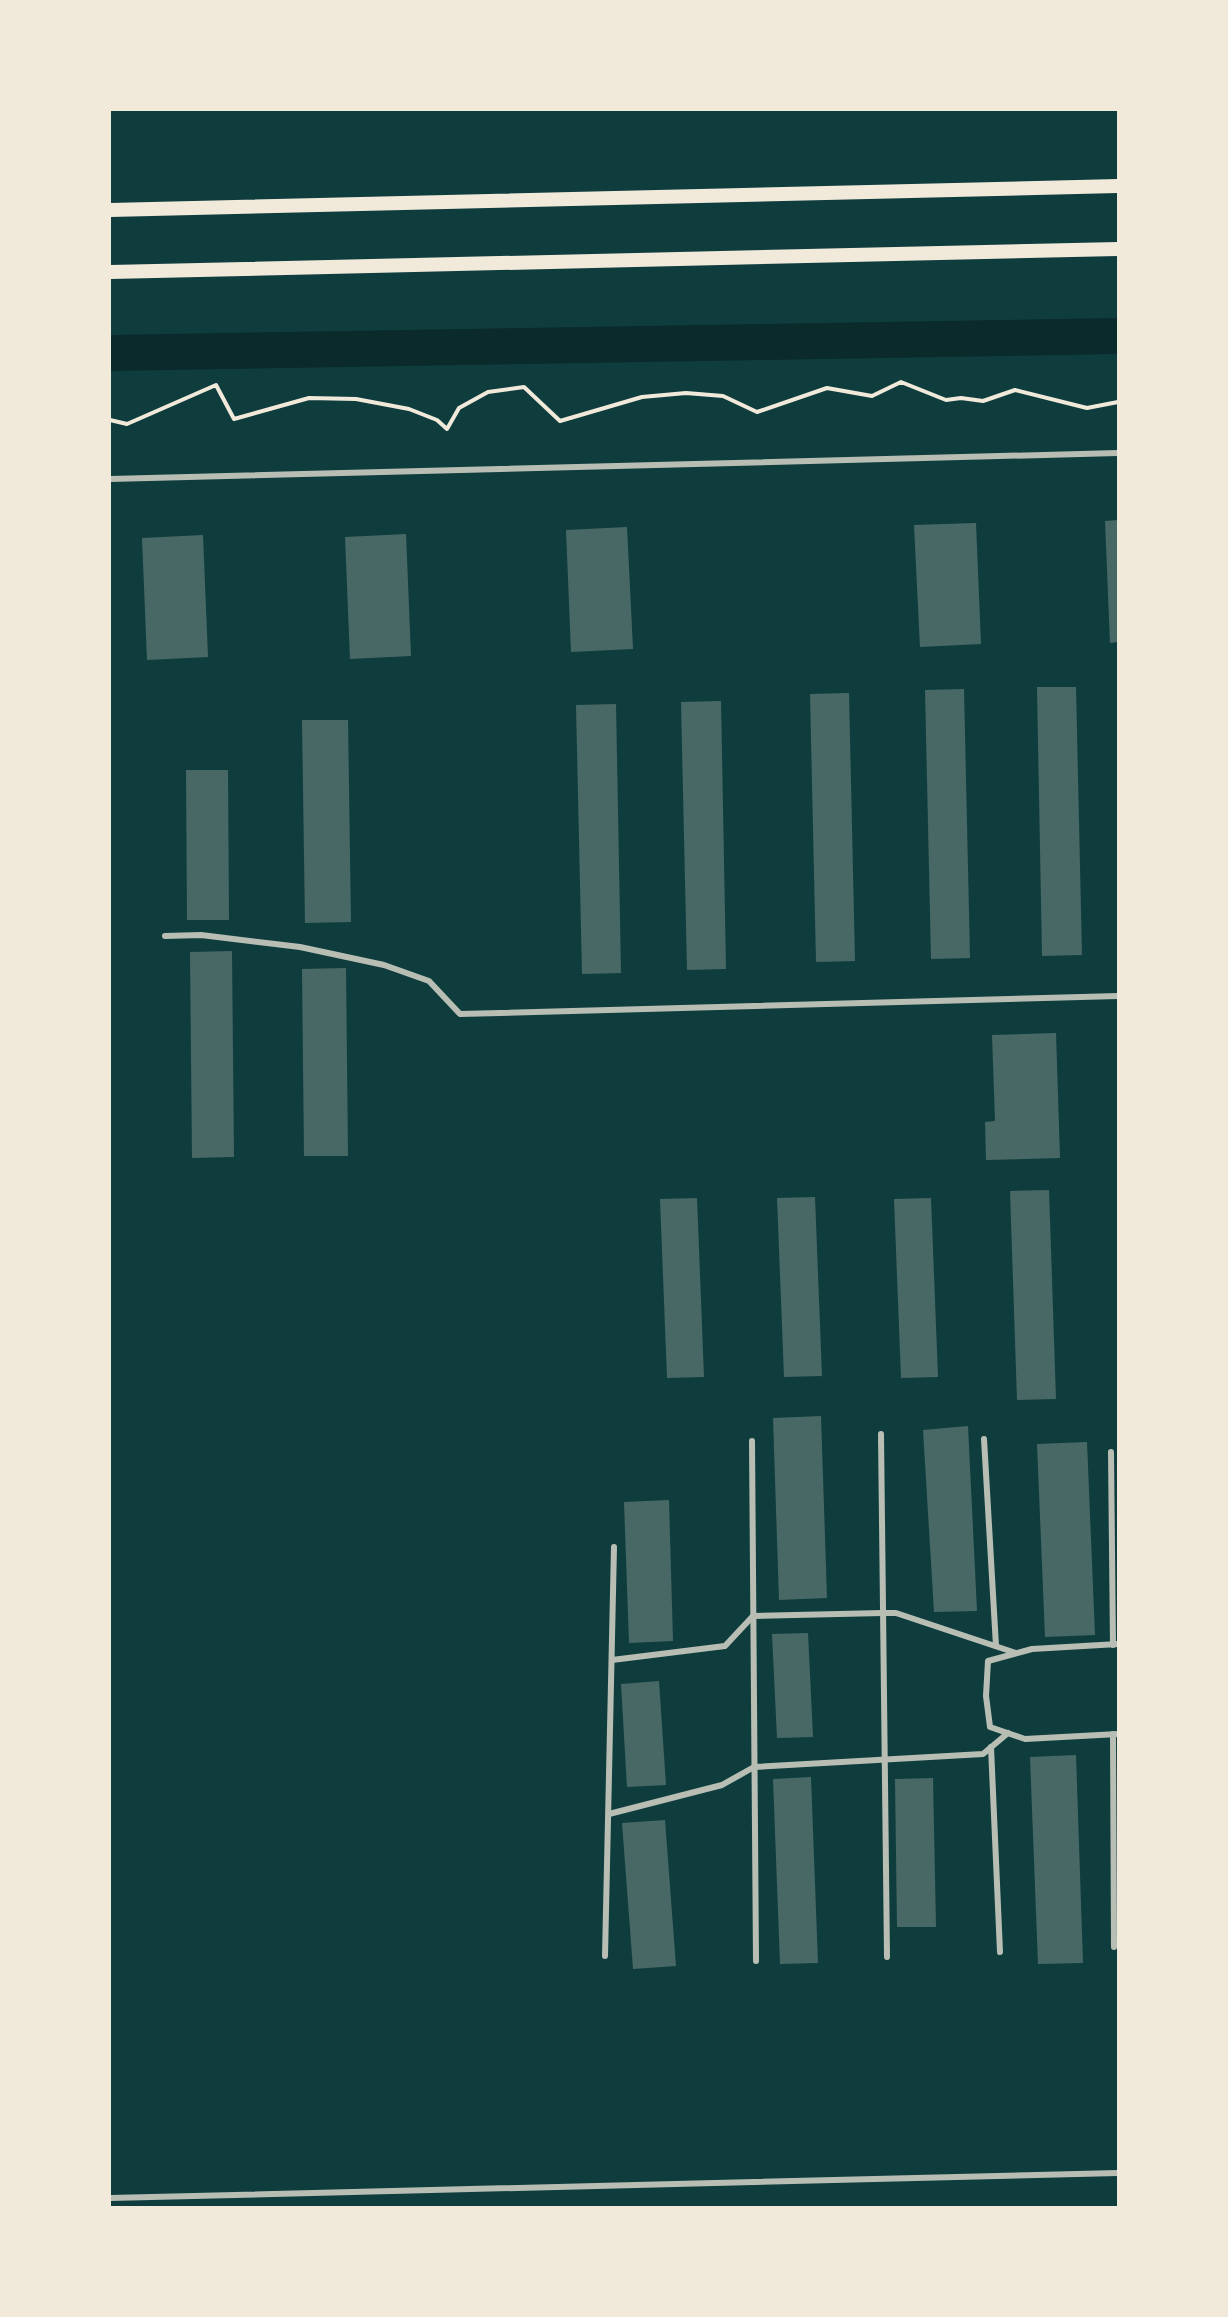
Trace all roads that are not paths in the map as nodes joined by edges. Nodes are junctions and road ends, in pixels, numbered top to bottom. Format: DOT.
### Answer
graph roads {
  1 [pos="1119,186"];
  2 [pos="110,210"];
  3 [pos="1119,249"];
  4 [pos="110,272"];
  5 [pos="1119,453"];
  6 [pos="110,479"];
  7 [pos="165,936"];
  8 [pos="1119,996"];
  9 [pos="881,1434"];
  10 [pos="984,1439"];
  11 [pos="752,1441"];
  12 [pos="1111,1452"];
  13 [pos="614,1547"];
  14 [pos="883,1613"];
  15 [pos="753,1616"];
  16 [pos="1116,1644"];
  17 [pos="996,1647"];
  18 [pos="1016,1653"];
  19 [pos="612,1660"];
  20 [pos="1008,1733"];
  21 [pos="1116,1734"];
  22 [pos="991,1747"];
  23 [pos="885,1759"];
  24 [pos="754,1767"];
  25 [pos="609,1814"];
  26 [pos="1114,1947"];
  27 [pos="1000,1952"];
  28 [pos="605,1956"];
  29 [pos="887,1957"];
  30 [pos="756,1961"];
  31 [pos="1119,2173"];
  32 [pos="110,2198"];
  1 -- 2 [label="main road"];
  3 -- 4 [label="main road"];
  5 -- 6 [label="street"];
  7 -- 8 [label="street"];
  9 -- 14 [label="street"];
  10 -- 17 [label="street"];
  11 -- 15 [label="street"];
  12 -- 16 [label="street"];
  13 -- 19 [label="street"];
  14 -- 15 [label="street"];
  14 -- 17 [label="street"];
  14 -- 23 [label="street"];
  15 -- 19 [label="street"];
  15 -- 24 [label="street"];
  16 -- 18 [label="street"];
  17 -- 18 [label="street"];
  18 -- 20 [label="street"];
  19 -- 25 [label="street"];
  20 -- 21 [label="street"];
  20 -- 22 [label="street"];
  21 -- 26 [label="street"];
  22 -- 23 [label="street"];
  22 -- 27 [label="street"];
  23 -- 24 [label="street"];
  23 -- 29 [label="street"];
  24 -- 25 [label="street"];
  24 -- 30 [label="street"];
  25 -- 28 [label="street"];
  31 -- 32 [label="street"];
}
